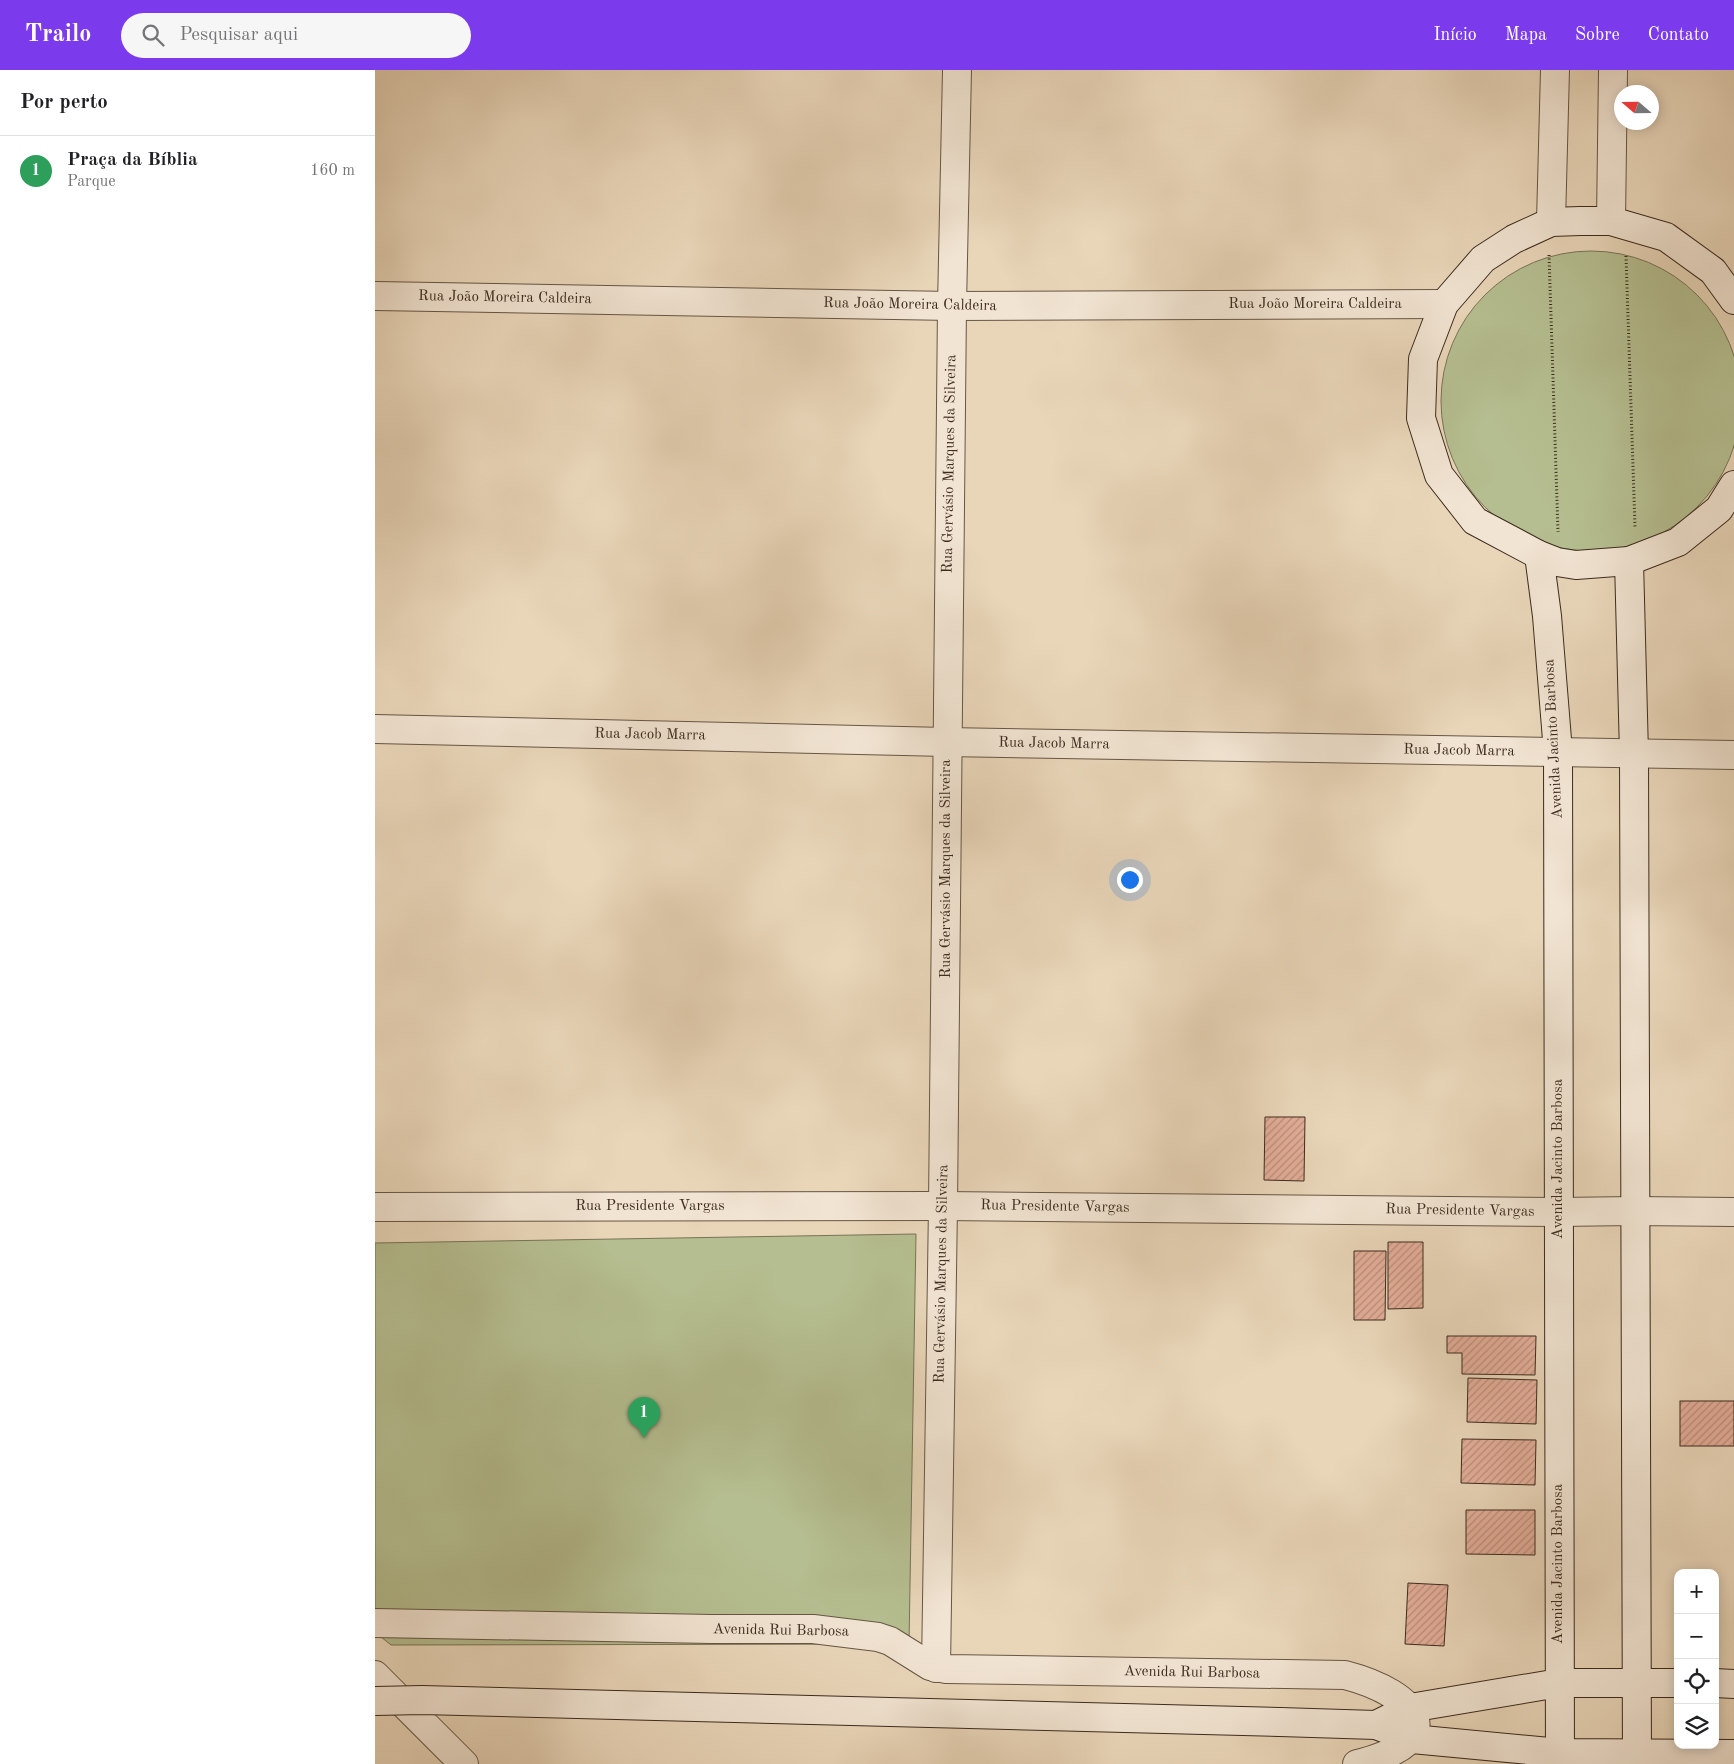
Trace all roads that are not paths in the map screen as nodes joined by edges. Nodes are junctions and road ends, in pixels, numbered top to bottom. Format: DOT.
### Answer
graph roads {
  1 [pos="957,70"];
  2 [pos="1555,70"];
  3 [pos="1613,70"];
  4 [pos="1611,221"];
  5 [pos="1551,222"];
  6 [pos="375,296"];
  7 [pos="1734,300"];
  8 [pos="1444,304"];
  9 [pos="952,306"];
  10 [pos="1734,485"];
  11 [pos="1548,559"];
  12 [pos="1629,562"];
  13 [pos="375,729"];
  14 [pos="946,742"];
  15 [pos="1558,752"];
  16 [pos="1633,754"];
  17 [pos="1734,755"];
  18 [pos="943,1206"];
  19 [pos="375,1207"];
  20 [pos="1634,1210"];
  21 [pos="1558,1212"];
  22 [pos="1734,1212"];
  23 [pos="375,1624"];
  24 [pos="936,1668"];
  25 [pos="375,1675"];
  26 [pos="1636,1682"];
  27 [pos="1559,1683"];
  28 [pos="1674,1683"];
  29 [pos="1719,1683"];
  30 [pos="1734,1684"];
  31 [pos="375,1701"];
  32 [pos="1410,1708"];
  33 [pos="1375,1724"];
  34 [pos="1412,1739"];
  35 [pos="1734,1754"];
  36 [pos="1560,1758"];
  37 [pos="1637,1759"];
  38 [pos="464,1764"];
  39 [pos="1357,1764"];
  1 -- 9 [label="street, Rua Gervásio Marques da Silveira"];
  2 -- 5 [label="street"];
  3 -- 4 [label="street"];
  4 -- 5 [label="street"];
  4 -- 7 [label="street"];
  5 -- 8 [label="street"];
  6 -- 9 [label="street, Rua João Moreira Caldeira"];
  8 -- 9 [label="street, Rua João Moreira Caldeira"];
  8 -- 11 [label="street"];
  9 -- 14 [label="street, Rua Gervásio Marques da Silveira"];
  10 -- 12 [label="street"];
  11 -- 12 [label="street"];
  11 -- 15 [label="street, Avenida Jacinto Barbosa"];
  12 -- 16 [label="street"];
  13 -- 14 [label="street, Rua Jacob Marra"];
  14 -- 15 [label="street, Rua Jacob Marra"];
  14 -- 18 [label="street, Rua Gervásio Marques da Silveira"];
  15 -- 16 [label="street, Rua Jacob Marra"];
  15 -- 21 [label="street, Avenida Jacinto Barbosa"];
  16 -- 17 [label="street, Rua Jacob Marra"];
  16 -- 20 [label="street"];
  18 -- 19 [label="street, Rua Presidente Vargas"];
  18 -- 21 [label="street, Rua Presidente Vargas"];
  18 -- 24 [label="street, Rua Gervásio Marques da Silveira"];
  20 -- 21 [label="street, Rua Presidente Vargas"];
  20 -- 22 [label="street, Rua Presidente Vargas"];
  20 -- 26 [label="street"];
  21 -- 27 [label="street, Avenida Jacinto Barbosa"];
  23 -- 24 [label="street, Avenida Rui Barbosa"];
  24 -- 32 [label="street, Avenida Rui Barbosa"];
  25 -- 38 [label="street"];
  26 -- 27 [label="street"];
  26 -- 28 [label="street"];
  26 -- 37 [label="street"];
  27 -- 32 [label="street"];
  27 -- 36 [label="street, Avenida Jacinto Barbosa"];
  29 -- 30 [label="street"];
  31 -- 33 [label="street, bridge"];
  32 -- 33 [label="street"];
  32 -- 34 [label="street"];
  33 -- 34 [label="street"];
  34 -- 36 [label="street"];
  34 -- 39 [label="street"];
  35 -- 37 [label="street"];
  36 -- 37 [label="street"];
}
